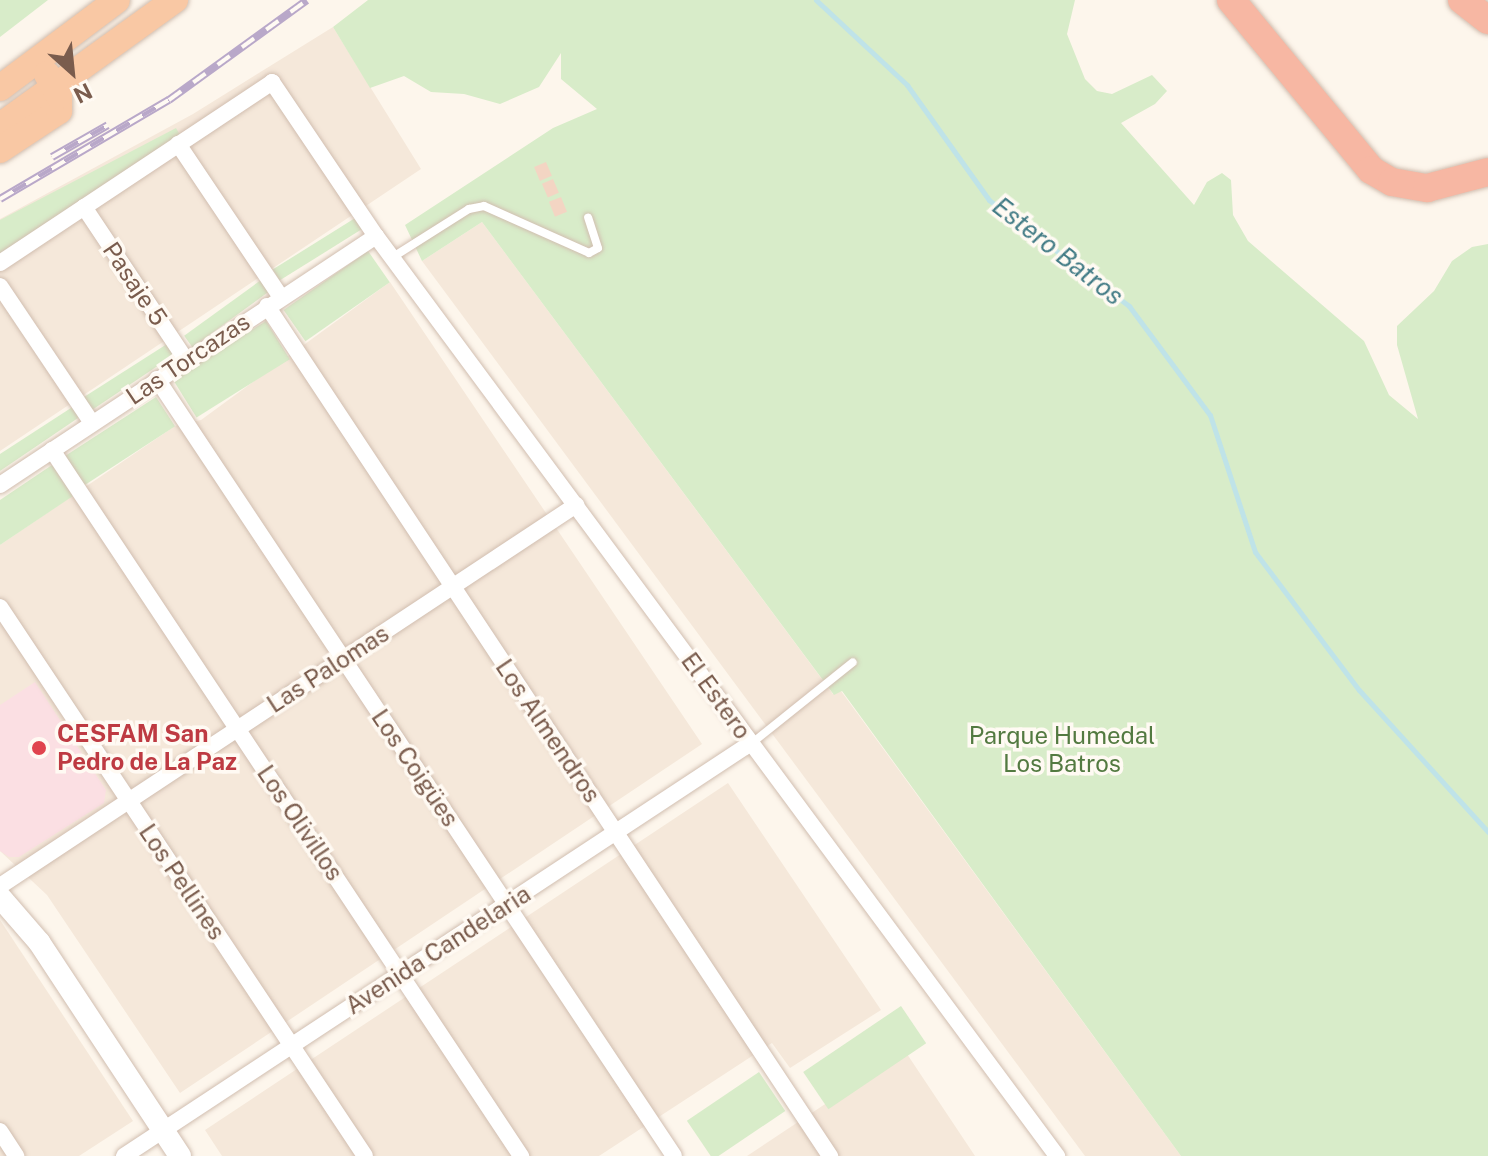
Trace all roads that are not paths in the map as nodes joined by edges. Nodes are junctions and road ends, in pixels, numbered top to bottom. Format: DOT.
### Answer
graph roads {
  1 [pos="117,0"];
  2 [pos="175,0"];
  3 [pos="1231,0"];
  4 [pos="38,62"];
  5 [pos="0,80"];
  6 [pos="55,87"];
  7 [pos="0,88"];
  8 [pos="0,126"];
  9 [pos="178,144"];
  10 [pos="0,150"];
  11 [pos="1488,157"];
  12 [pos="1478,175"];
  13 [pos="84,207"];
  14 [pos="588,218"];
  15 [pos="376,236"];
  16 [pos="393,257"];
  17 [pos="0,263"];
  18 [pos="0,286"];
  19 [pos="281,297"];
  20 [pos="267,306"];
  21 [pos="186,360"];
  22 [pos="157,379"];
  23 [pos="92,423"];
  24 [pos="52,450"];
  25 [pos="0,485"];
  26 [pos="576,505"];
  27 [pos="453,587"];
  28 [pos="0,607"];
  29 [pos="343,659"];
  30 [pos="853,662"];
  31 [pos="237,729"];
  32 [pos="751,743"];
  33 [pos="128,800"];
  34 [pos="616,832"];
  35 [pos="0,886"];
  36 [pos="0,897"];
  37 [pos="506,905"];
  38 [pos="400,974"];
  39 [pos="291,1046"];
  40 [pos="163,1130"];
  41 [pos="0,1131"];
  42 [pos="16,1156"];
  43 [pos="124,1156"];
  44 [pos="180,1156"];
  45 [pos="365,1156"];
  46 [pos="521,1156"];
  47 [pos="674,1156"];
  48 [pos="830,1156"];
  49 [pos="1057,1156"];
  1 -- 4 [label="highway"];
  2 -- 6 [label="highway"];
  3 -- 12 [label="highway"];
  4 -- 5 [label="main road"];
  4 -- 6 [label="highway"];
  4 -- 7 [label="highway"];
  6 -- 8 [label="highway"];
  6 -- 10 [label="highway"];
  9 -- 13 [label="street"];
  9 -- 15 [label="street, El Estero"];
  9 -- 19 [label="street"];
  11 -- 12 [label="highway"];
  13 -- 17 [label="street"];
  13 -- 21 [label="street, Pasaje 5"];
  14 -- 16 [label="lane"];
  15 -- 16 [label="street, El Estero"];
  15 -- 19 [label="street, Las Torcazas"];
  16 -- 26 [label="street, El Estero"];
  18 -- 23 [label="street"];
  19 -- 20 [label="street, Las Torcazas"];
  20 -- 21 [label="street, Las Torcazas"];
  20 -- 27 [label="street, Los Almendros"];
  21 -- 22 [label="street, Las Torcazas"];
  22 -- 23 [label="street, Las Torcazas"];
  22 -- 29 [label="street, Los Coigües"];
  23 -- 24 [label="street, Las Torcazas"];
  24 -- 25 [label="street, Las Torcazas"];
  24 -- 31 [label="street, Los Olivillos"];
  26 -- 27 [label="street, Las Palomas"];
  26 -- 32 [label="street, El Estero"];
  27 -- 29 [label="street, Las Palomas"];
  27 -- 34 [label="street, Los Almendros"];
  28 -- 33 [label="street, Los Pellines"];
  29 -- 31 [label="street, Las Palomas"];
  29 -- 37 [label="street, Los Coigües"];
  30 -- 32 [label="lane"];
  31 -- 33 [label="street, Las Palomas"];
  31 -- 38 [label="street, Los Olivillos"];
  32 -- 34 [label="street, Avenida Candelaria"];
  32 -- 49 [label="street, El Estero"];
  33 -- 35 [label="street, Las Palomas"];
  33 -- 39 [label="street, Los Pellines"];
  34 -- 37 [label="street, Avenida Candelaria"];
  34 -- 48 [label="street, Los Almendros"];
  36 -- 40 [label="main road"];
  37 -- 38 [label="street, Avenida Candelaria"];
  37 -- 47 [label="street, Los Coigües"];
  38 -- 39 [label="street, Avenida Candelaria"];
  38 -- 46 [label="street, Los Olivillos"];
  39 -- 40 [label="street, Avenida Candelaria"];
  39 -- 45 [label="street, Los Pellines"];
  40 -- 43 [label="street, Avenida Candelaria"];
  40 -- 44 [label="main road"];
  41 -- 42 [label="street"];
}
